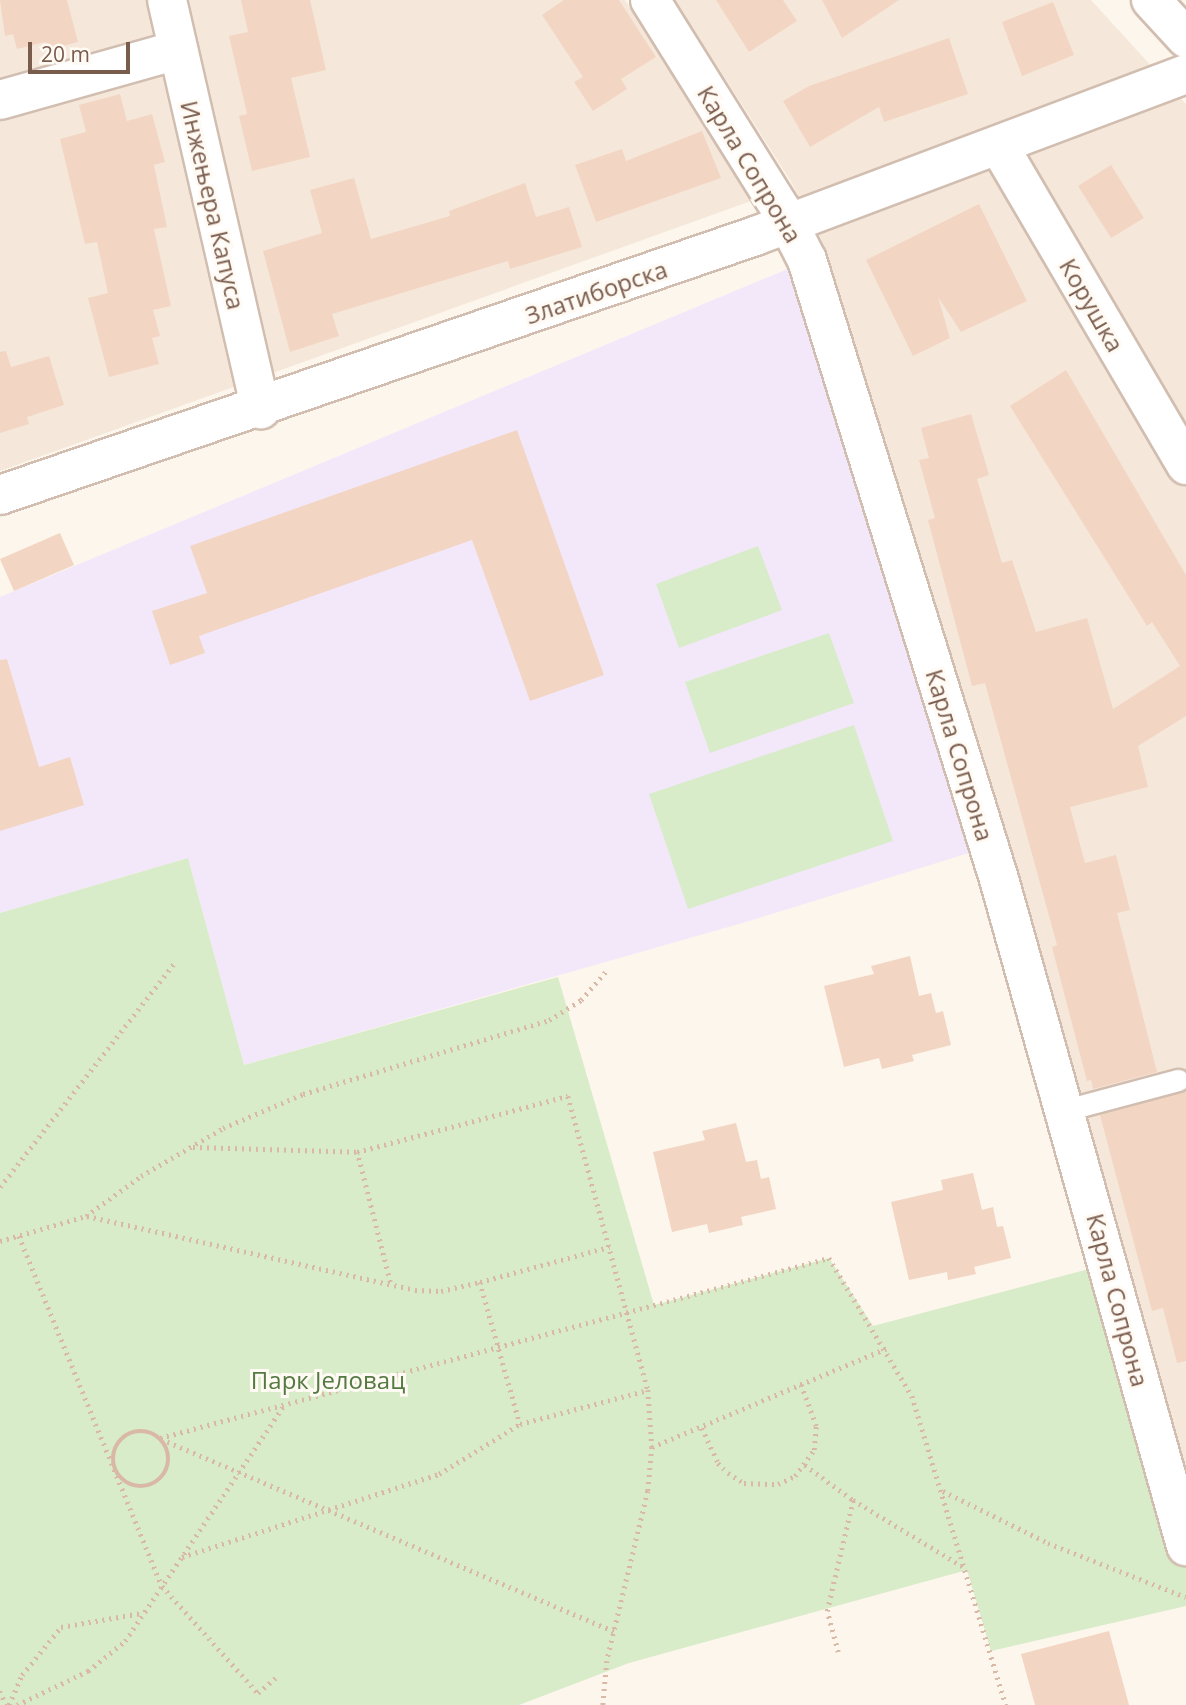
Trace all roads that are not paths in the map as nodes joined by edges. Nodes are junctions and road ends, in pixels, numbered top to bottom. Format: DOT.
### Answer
graph roads {
  1 [pos="167,0"];
  2 [pos="650,0"];
  3 [pos="1151,0"];
  4 [pos="1186,38"];
  5 [pos="178,50"];
  6 [pos="1186,74"];
  7 [pos="0,100"];
  8 [pos="999,146"];
  9 [pos="790,224"];
  10 [pos="261,409"];
  11 [pos="1186,465"];
  12 [pos="0,495"];
  13 [pos="1178,1080"];
  14 [pos="1066,1110"];
  15 [pos="1186,1546"];
  1 -- 5 [label="street, Инжењера Капуса"];
  2 -- 9 [label="street, Карла Сопрона"];
  3 -- 4 [label="street"];
  5 -- 7 [label="street"];
  5 -- 10 [label="street, Инжењера Капуса"];
  6 -- 8 [label="street, Златиборска"];
  8 -- 9 [label="street, Златиборска"];
  8 -- 11 [label="street, Корушка"];
  9 -- 10 [label="street, Златиборска"];
  9 -- 14 [label="street, Карла Сопрона"];
  10 -- 12 [label="street, Златиборска"];
  13 -- 14 [label="lane"];
  14 -- 15 [label="street, Карла Сопрона"];
}
